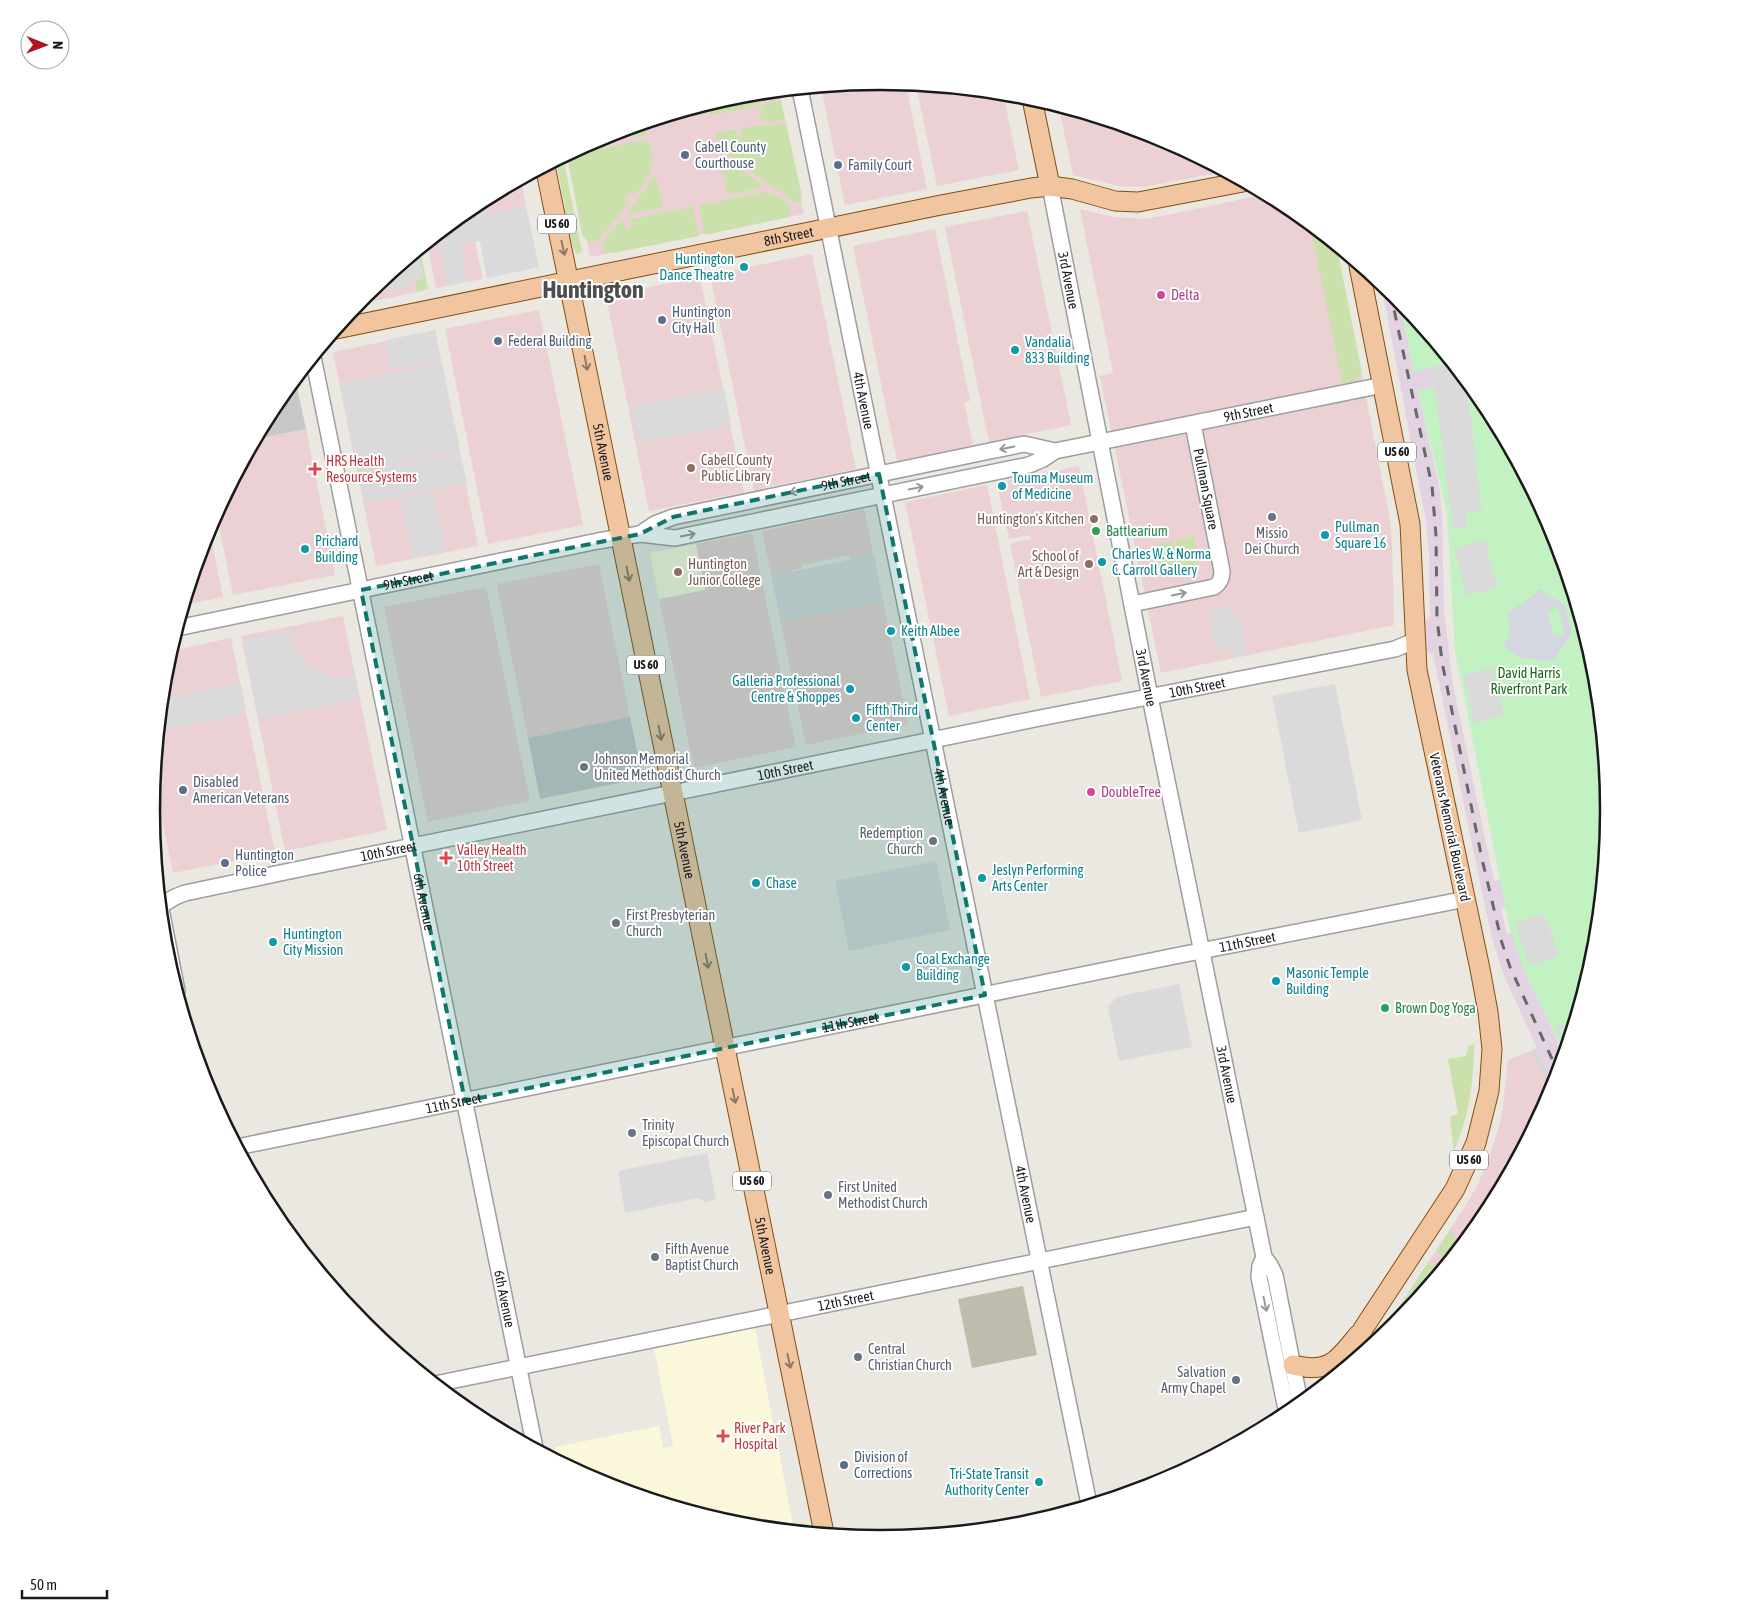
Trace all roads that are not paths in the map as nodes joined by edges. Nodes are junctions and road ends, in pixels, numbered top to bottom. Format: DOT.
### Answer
graph roads {
  1 [pos="801,95"];
  2 [pos="1034,107"];
  3 [pos="546,172"];
  4 [pos="1235,183"];
  5 [pos="1050,186"];
  6 [pos="829,228"];
  7 [pos="1361,275"];
  8 [pos="569,281"];
  9 [pos="345,327"];
  10 [pos="314,364"];
  11 [pos="1383,385"];
  12 [pos="1192,424"];
  13 [pos="1099,442"];
  14 [pos="1055,452"];
  15 [pos="879,474"];
  16 [pos="883,494"];
  17 [pos="640,534"];
  18 [pos="621,538"];
  19 [pos="361,590"];
  20 [pos="1132,604"];
  21 [pos="183,627"];
  22 [pos="1414,641"];
  23 [pos="1150,697"];
  24 [pos="932,740"];
  25 [pos="672,794"];
  26 [pos="413,845"];
  27 [pos="1466,899"];
  28 [pos="166,902"];
  29 [pos="1202,950"];
  30 [pos="985,995"];
  31 [pos="725,1048"];
  32 [pos="465,1100"];
  33 [pos="243,1146"];
  34 [pos="1256,1217"];
  35 [pos="1264,1257"];
  36 [pos="1039,1260"];
  37 [pos="779,1313"];
  38 [pos="1364,1329"];
  39 [pos="1358,1347"];
  40 [pos="1293,1365"];
  41 [pos="518,1366"];
  42 [pos="443,1382"];
  43 [pos="1299,1395"];
  44 [pos="1285,1405"];
  45 [pos="534,1442"];
  46 [pos="1088,1499"];
  47 [pos="823,1527"];
  1 -- 6 [label="street, 4th Avenue"];
  2 -- 5 [label="main road, 3rd Avenue"];
  3 -- 8 [label="main road, 5th Avenue / US 60, one-way"];
  4 -- 5 [label="main road, 8th Street"];
  5 -- 6 [label="main road, 8th Street"];
  5 -- 13 [label="street, 3rd Avenue"];
  6 -- 8 [label="main road, 8th Street"];
  6 -- 15 [label="street, 4th Avenue"];
  7 -- 11 [label="main road, Veterans Memorial Boulevard / US 60"];
  8 -- 9 [label="main road, 8th Street"];
  8 -- 18 [label="main road, 5th Avenue / US 60, one-way"];
  10 -- 19 [label="street, 6th Avenue"];
  11 -- 12 [label="street, 9th Street"];
  11 -- 22 [label="main road, Veterans Memorial Boulevard / US 60"];
  12 -- 13 [label="street, 9th Street"];
  20 -- 12 [label="street, Pullman Square, one-way"];
  13 -- 14 [label="street, 9th Street"];
  13 -- 20 [label="street, 3rd Avenue"];
  14 -- 15 [label="street, 9th Street, one-way"];
  16 -- 14 [label="street, 9th Street, one-way"];
  15 -- 16 [label="street, 4th Avenue"];
  15 -- 17 [label="street, 9th Street, one-way"];
  17 -- 16 [label="street, 9th Street, one-way"];
  16 -- 24 [label="street, 4th Avenue"];
  17 -- 18 [label="street, 9th Street"];
  18 -- 19 [label="street, 9th Street"];
  18 -- 25 [label="main road, 5th Avenue / US 60, one-way"];
  19 -- 21 [label="street, 9th Street"];
  19 -- 26 [label="street, 6th Avenue"];
  20 -- 23 [label="street, 3rd Avenue"];
  22 -- 23 [label="street, 10th Street"];
  22 -- 27 [label="main road, Veterans Memorial Boulevard / US 60"];
  23 -- 24 [label="street, 10th Street"];
  23 -- 29 [label="street, 3rd Avenue"];
  24 -- 25 [label="street, 10th Street"];
  24 -- 30 [label="street, 4th Avenue"];
  25 -- 26 [label="street, 10th Street"];
  25 -- 31 [label="main road, 5th Avenue / US 60, one-way"];
  26 -- 28 [label="street, 10th Street"];
  26 -- 32 [label="street, 6th Avenue"];
  27 -- 29 [label="street, 11th Street"];
  27 -- 38 [label="main road, Veterans Memorial Boulevard / US 60"];
  29 -- 30 [label="street, 11th Street"];
  29 -- 34 [label="street, 3rd Avenue"];
  30 -- 31 [label="street, 11th Street"];
  30 -- 36 [label="street, 4th Avenue"];
  31 -- 32 [label="street, 11th Street"];
  31 -- 37 [label="main road, 5th Avenue / US 60, one-way"];
  32 -- 33 [label="street, 11th Street"];
  32 -- 41 [label="street, 6th Avenue"];
  34 -- 35 [label="street, 3rd Avenue"];
  34 -- 36 [label="street, 12th Street"];
  35 -- 40 [label="street, 3rd Avenue"];
  35 -- 44 [label="street, 3rd Avenue, one-way"];
  36 -- 37 [label="street, 12th Street"];
  36 -- 46 [label="street, 4th Avenue"];
  37 -- 41 [label="street, 12th Street"];
  37 -- 47 [label="main road, 5th Avenue / US 60, one-way"];
  38 -- 39 [label="main road, Veterans Memorial Boulevard / US 60"];
  38 -- 40 [label="main road"];
  40 -- 43 [label="street, 3rd Avenue"];
  41 -- 42 [label="street, 12th Street"];
  41 -- 45 [label="street, 6th Avenue"];
}
